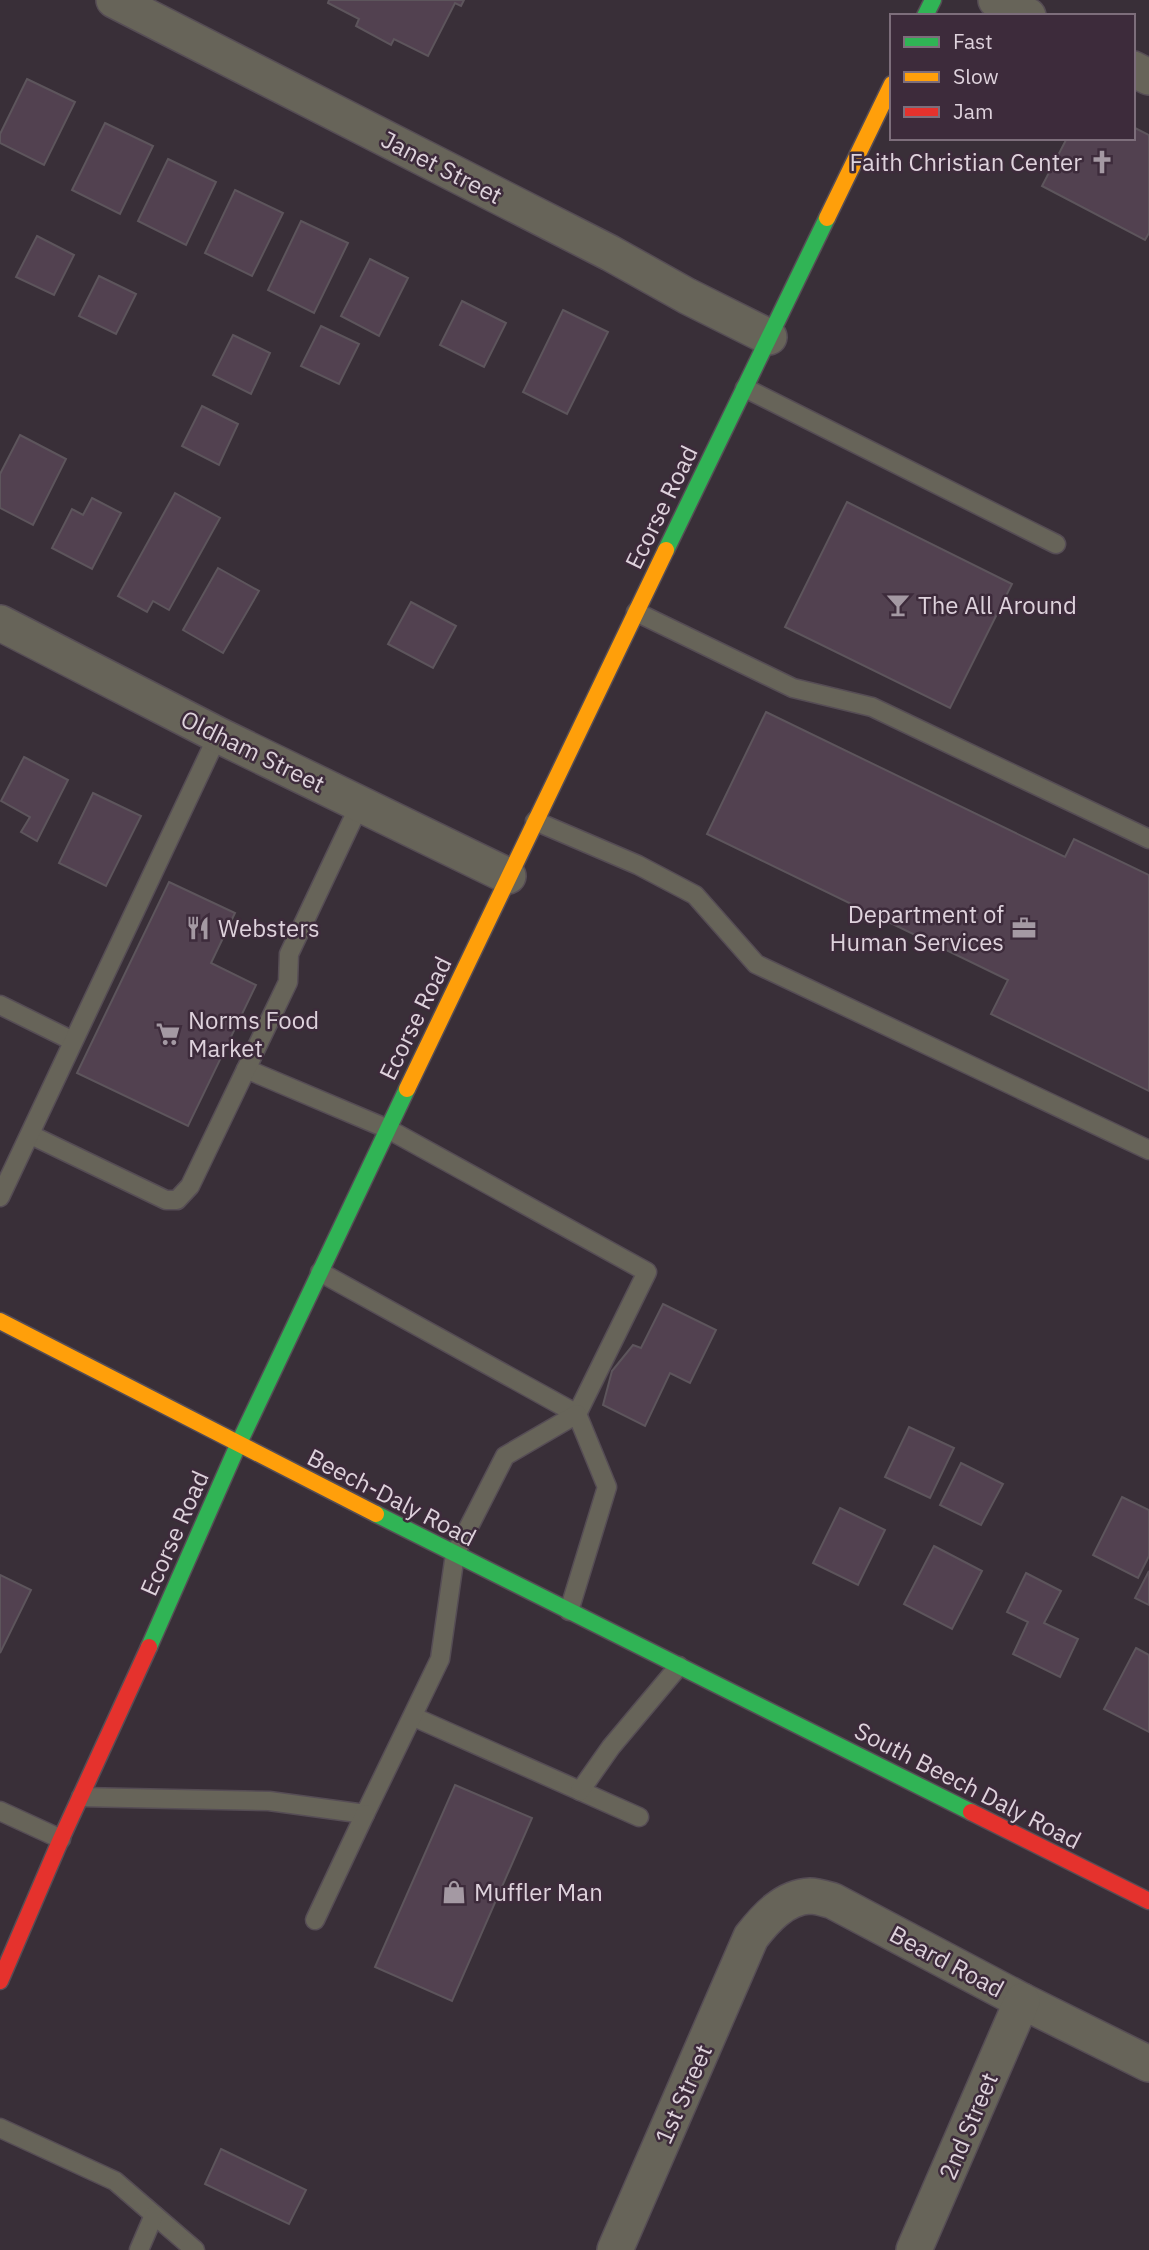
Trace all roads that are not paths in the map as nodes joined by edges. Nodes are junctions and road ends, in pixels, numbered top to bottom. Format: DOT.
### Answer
graph roads {
  1 [pos="114,0"];
  2 [pos="996,0"];
  3 [pos="1024,14"];
  4 [pos="890,88"];
  5 [pos="769,337"];
  6 [pos="744,387"];
  7 [pos="1056,544"];
  8 [pos="636,612"];
  9 [pos="0,624"];
  10 [pos="218,734"];
  11 [pos="360,804"];
  12 [pos="535,821"];
  13 [pos="1149,839"];
  14 [pos="508,876"];
  15 [pos="0,1005"];
  16 [pos="73,1041"];
  17 [pos="246,1069"];
  18 [pos="388,1129"];
  19 [pos="31,1135"];
  20 [pos="1149,1150"];
  21 [pos="0,1197"];
  22 [pos="320,1272"];
  23 [pos="0,1321"];
  24 [pos="577,1414"];
  25 [pos="238,1446"];
  26 [pos="455,1555"];
  27 [pos="569,1611"];
  28 [pos="679,1666"];
  29 [pos="767,1710"];
  30 [pos="414,1717"];
  31 [pos="580,1791"];
  32 [pos="81,1797"];
  33 [pos="0,1811"];
  34 [pos="365,1814"];
  35 [pos="639,1817"];
  36 [pos="61,1839"];
  37 [pos="1149,1901"];
  38 [pos="315,1920"];
  39 [pos="751,1937"];
  40 [pos="0,1981"];
  41 [pos="1022,2001"];
  42 [pos="1149,2064"];
  43 [pos="0,2128"];
  44 [pos="154,2215"];
  45 [pos="139,2250"];
  46 [pos="195,2250"];
  47 [pos="615,2250"];
  48 [pos="914,2250"];
  1 -- 5 [label="street, Janet Street"];
  2 -- 3 [label="street"];
  4 -- 5 [label="main road, Ecorse Road"];
  5 -- 6 [label="main road, Ecorse Road"];
  6 -- 7 [label="lane"];
  6 -- 8 [label="main road, Ecorse Road"];
  8 -- 12 [label="main road, Ecorse Road"];
  8 -- 13 [label="lane"];
  9 -- 10 [label="street, Oldham Street"];
  10 -- 11 [label="street, Oldham Street"];
  10 -- 16 [label="lane"];
  11 -- 14 [label="street, Oldham Street"];
  11 -- 17 [label="lane"];
  12 -- 14 [label="main road, Ecorse Road"];
  12 -- 20 [label="lane"];
  14 -- 18 [label="main road, Ecorse Road"];
  15 -- 16 [label="lane"];
  16 -- 19 [label="lane"];
  17 -- 18 [label="lane"];
  17 -- 19 [label="lane"];
  18 -- 22 [label="main road, Ecorse Road"];
  18 -- 24 [label="lane"];
  19 -- 21 [label="lane"];
  22 -- 24 [label="lane"];
  22 -- 25 [label="main road, Ecorse Road"];
  23 -- 25 [label="main road, Beech-Daly Road"];
  24 -- 26 [label="lane"];
  24 -- 27 [label="lane"];
  25 -- 26 [label="main road, Beech-Daly Road"];
  25 -- 32 [label="main road, Ecorse Road"];
  26 -- 27 [label="main road, Beech-Daly Road"];
  26 -- 30 [label="lane"];
  27 -- 28 [label="main road, Beech-Daly Road"];
  28 -- 29 [label="main road, Beech-Daly Road"];
  28 -- 31 [label="lane"];
  29 -- 37 [label="main road, South Beech Daly Road"];
  30 -- 31 [label="lane"];
  30 -- 34 [label="lane"];
  31 -- 35 [label="lane"];
  32 -- 34 [label="lane"];
  32 -- 36 [label="main road, Ecorse Road"];
  33 -- 36 [label="lane"];
  34 -- 38 [label="lane"];
  36 -- 40 [label="main road, Ecorse Road"];
  39 -- 41 [label="street, Beard Road"];
  39 -- 47 [label="street, 1st Street"];
  41 -- 42 [label="street, Beard Road"];
  41 -- 48 [label="street, 2nd Street"];
  43 -- 44 [label="lane"];
  44 -- 45 [label="lane"];
  44 -- 46 [label="lane"];
}
